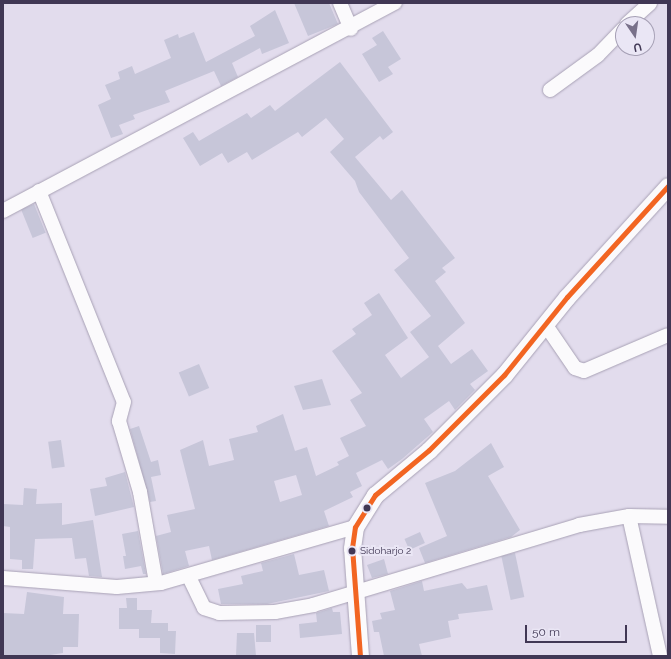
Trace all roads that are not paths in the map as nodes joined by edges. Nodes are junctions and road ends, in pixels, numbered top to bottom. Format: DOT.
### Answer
graph roads {
  1 [pos="340,3"];
  2 [pos="395,3"];
  3 [pos="650,3"];
  4 [pos="636,16"];
  5 [pos="351,29"];
  6 [pos="615,37"];
  7 [pos="550,90"];
  8 [pos="668,186"];
  9 [pos="39,191"];
  10 [pos="3,211"];
  11 [pos="545,324"];
  12 [pos="668,335"];
  13 [pos="629,516"];
  14 [pos="668,517"];
  15 [pos="355,527"];
  16 [pos="188,577"];
  17 [pos="3,578"];
  18 [pos="156,583"];
  19 [pos="356,592"];
  20 [pos="360,656"];
  21 [pos="660,656"];
  1 -- 5 [label="street"];
  2 -- 5 [label="street"];
  3 -- 4 [label="street"];
  5 -- 9 [label="street"];
  6 -- 7 [label="street"];
  8 -- 11 [label="main road"];
  9 -- 10 [label="street"];
  9 -- 18 [label="street"];
  11 -- 12 [label="street"];
  11 -- 15 [label="main road"];
  13 -- 14 [label="street"];
  13 -- 19 [label="street"];
  13 -- 21 [label="street"];
  15 -- 16 [label="street"];
  15 -- 19 [label="main road"];
  16 -- 18 [label="street"];
  16 -- 19 [label="street"];
  17 -- 18 [label="street"];
  19 -- 20 [label="main road"];
}
